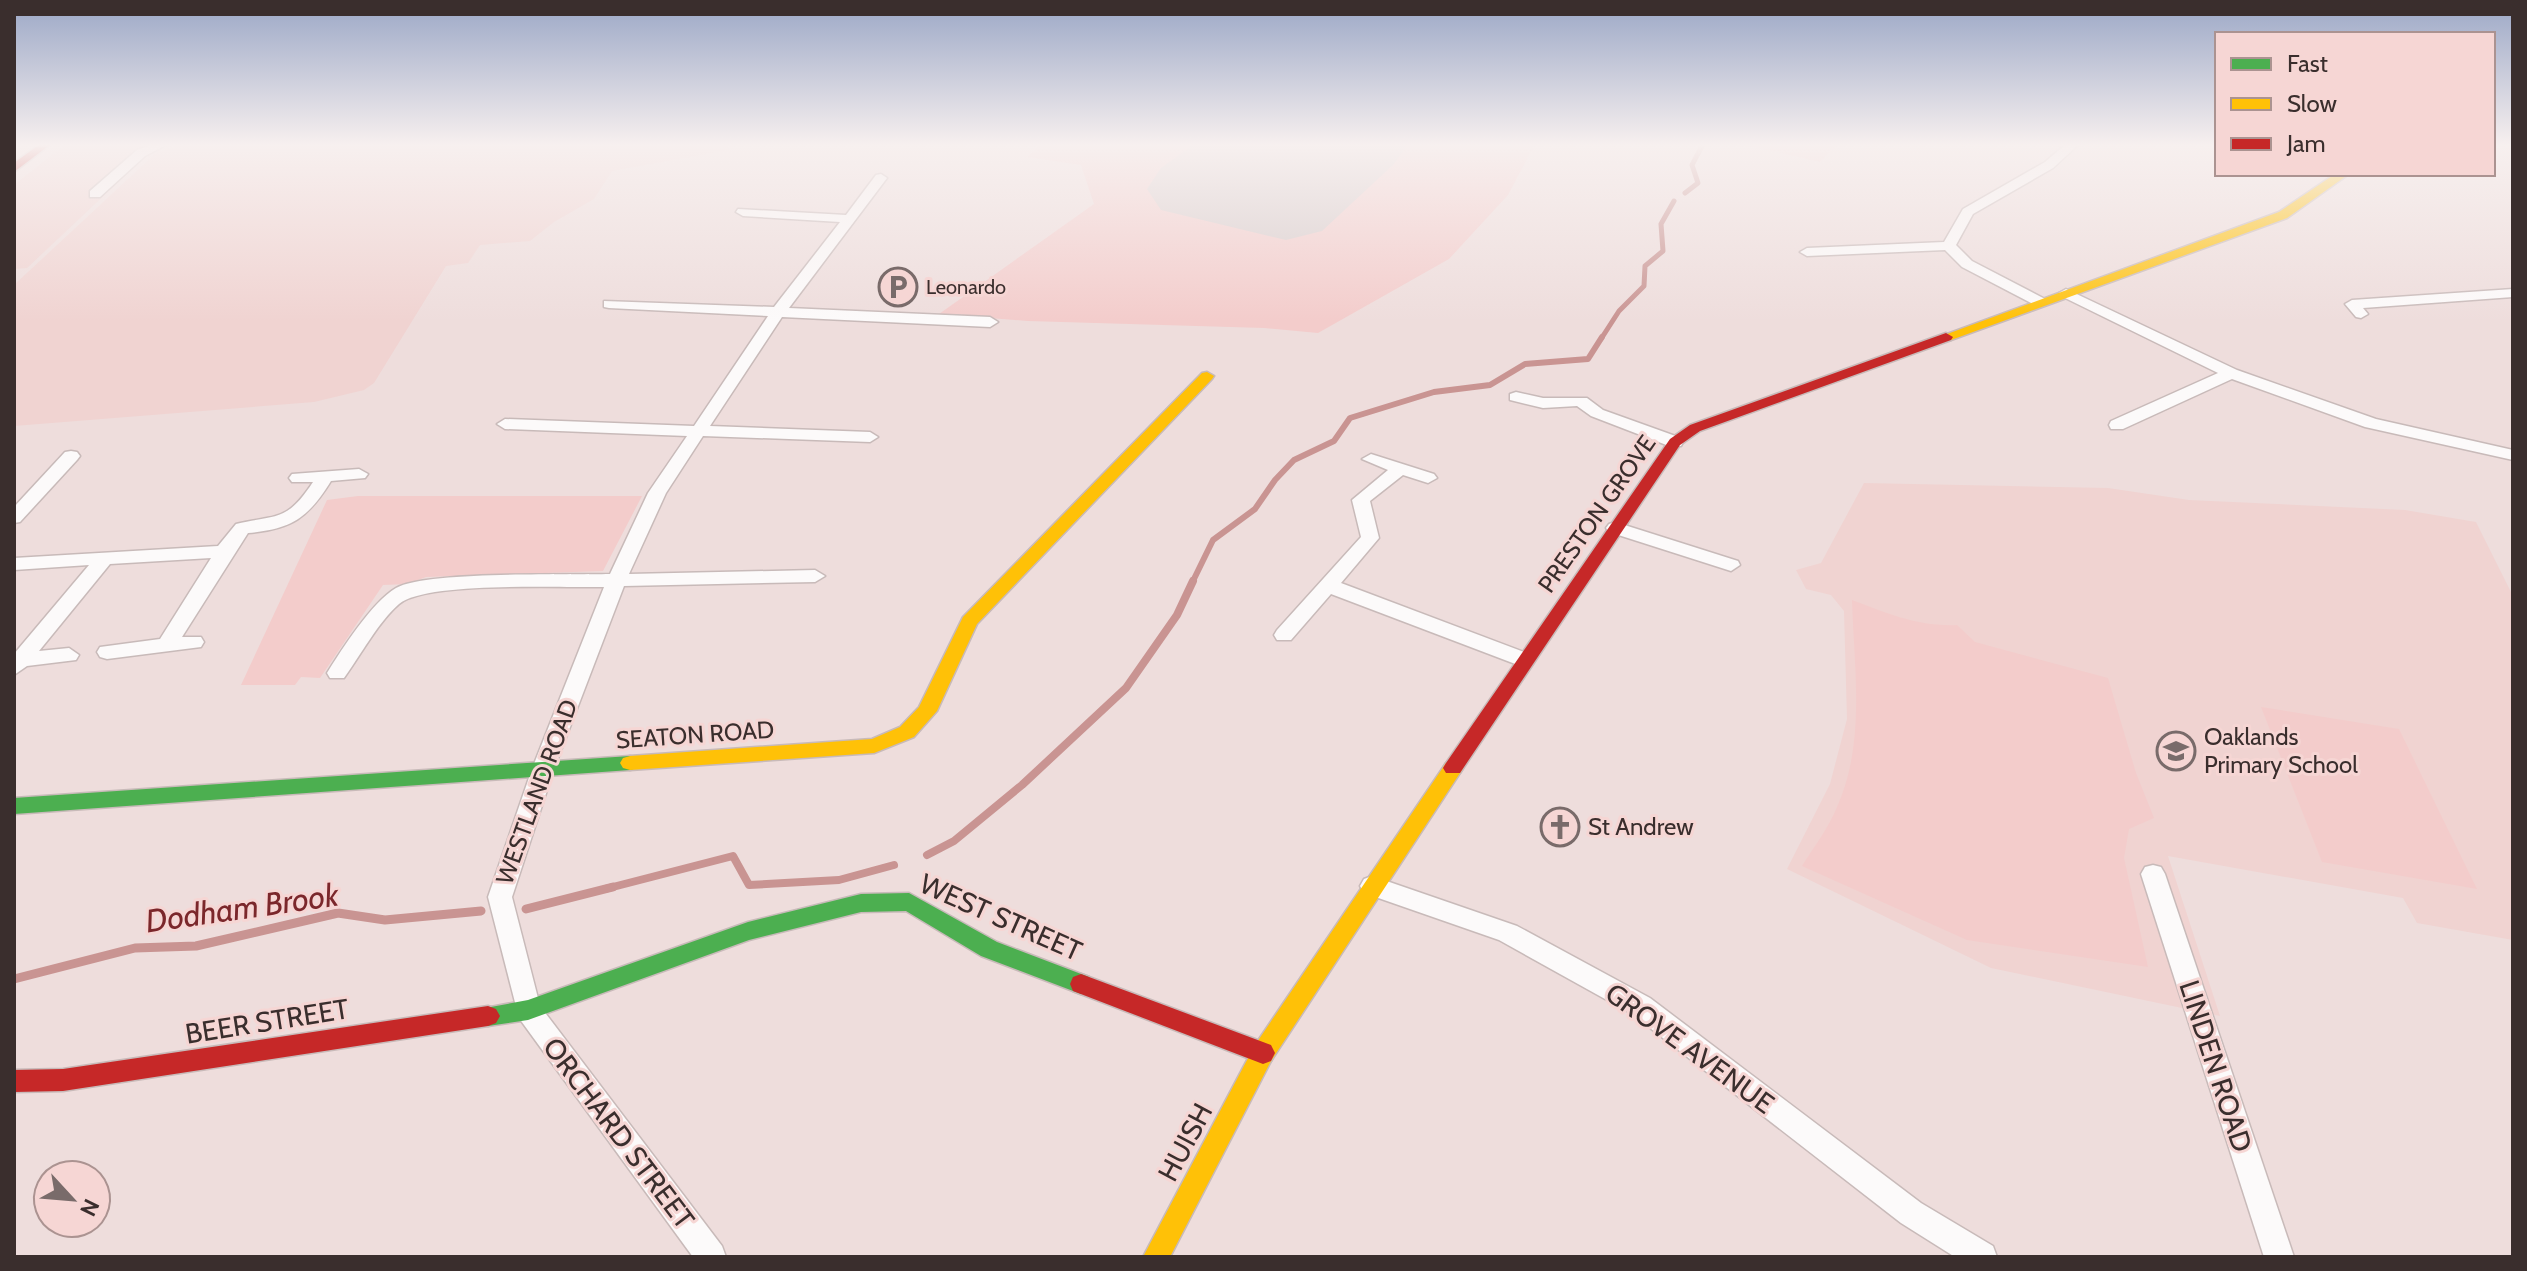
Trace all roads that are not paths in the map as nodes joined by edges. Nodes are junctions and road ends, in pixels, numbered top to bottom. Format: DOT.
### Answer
graph roads {
  1 [pos="861,203"];
  2 [pos="1983,203"];
  3 [pos="2300,203"];
  4 [pos="743,212"];
  5 [pos="849,219"];
  6 [pos="1949,246"];
  7 [pos="1807,252"];
  8 [pos="2066,293"];
  9 [pos="2513,293"];
  10 [pos="2337,294"];
  11 [pos="2040,302"];
  12 [pos="609,304"];
  13 [pos="778,312"];
  14 [pos="990,322"];
  15 [pos="2231,373"];
  16 [pos="1207,376"];
  17 [pos="1516,397"];
  18 [pos="505,424"];
  19 [pos="2117,425"];
  20 [pos="697,430"];
  21 [pos="870,437"];
  22 [pos="1675,442"];
  23 [pos="2513,455"];
  24 [pos="71,456"];
  25 [pos="1371,459"];
  26 [pos="1400,469"];
  27 [pos="359,474"];
  28 [pos="326,476"];
  29 [pos="298,478"];
  30 [pos="1428,478"];
  31 [pos="23,497"];
  32 [pos="14,518"];
  33 [pos="1615,528"];
  34 [pos="224,551"];
  35 [pos="106,557"];
  36 [pos="14,564"];
  37 [pos="1731,565"];
  38 [pos="815,576"];
  39 [pos="617,579"];
  40 [pos="1327,585"];
  41 [pos="1284,635"];
  42 [pos="194,642"];
  43 [pos="168,643"];
  44 [pos="107,652"];
  45 [pos="69,655"];
  46 [pos="1525,660"];
  47 [pos="18,664"];
  48 [pos="337,673"];
  49 [pos="543,769"];
  50 [pos="14,806"];
  51 [pos="2153,874"];
  52 [pos="1372,886"];
  53 [pos="528,1010"];
  54 [pos="1263,1053"];
  55 [pos="14,1081"];
  56 [pos="711,1257"];
  57 [pos="1156,1257"];
  58 [pos="1982,1257"];
  59 [pos="2279,1257"];
  1 -- 5 [label="street, WESTLAND ROAD"];
  2 -- 6 [label="street"];
  3 -- 8 [label="street, PRESTON GROVE"];
  4 -- 5 [label="street"];
  5 -- 13 [label="street, WESTLAND ROAD"];
  6 -- 7 [label="street"];
  6 -- 11 [label="street"];
  8 -- 11 [label="street, PRESTON GROVE"];
  8 -- 15 [label="street"];
  9 -- 10 [label="street"];
  11 -- 22 [label="street, PRESTON GROVE"];
  12 -- 13 [label="street"];
  13 -- 14 [label="street"];
  13 -- 20 [label="street, WESTLAND ROAD"];
  15 -- 19 [label="street"];
  15 -- 23 [label="street"];
  16 -- 49 [label="street, SEATON ROAD"];
  17 -- 22 [label="street"];
  18 -- 20 [label="street"];
  20 -- 21 [label="street"];
  20 -- 39 [label="street, WESTLAND ROAD"];
  22 -- 33 [label="street, PRESTON GROVE"];
  24 -- 31 [label="street"];
  25 -- 26 [label="street"];
  26 -- 30 [label="street"];
  26 -- 40 [label="street"];
  27 -- 28 [label="street"];
  28 -- 29 [label="street"];
  28 -- 34 [label="street"];
  31 -- 32 [label="street"];
  33 -- 37 [label="street"];
  33 -- 46 [label="street, PRESTON GROVE"];
  34 -- 35 [label="street"];
  34 -- 43 [label="street"];
  35 -- 36 [label="street"];
  35 -- 47 [label="street"];
  38 -- 39 [label="street"];
  39 -- 48 [label="street"];
  39 -- 49 [label="street, WESTLAND ROAD"];
  40 -- 41 [label="street"];
  40 -- 46 [label="street"];
  42 -- 43 [label="street"];
  43 -- 44 [label="street"];
  45 -- 47 [label="street"];
  46 -- 52 [label="street, PRESTON GROVE"];
  49 -- 50 [label="street, SEATON ROAD"];
  49 -- 53 [label="street, WESTLAND ROAD"];
  51 -- 59 [label="street, LINDEN ROAD"];
  52 -- 54 [label="street, PRESTON GROVE"];
  52 -- 58 [label="street, GROVE AVENUE"];
  53 -- 54 [label="street, WEST STREET"];
  53 -- 55 [label="street, BEER STREET"];
  53 -- 56 [label="street, ORCHARD STREET"];
  54 -- 57 [label="street, HUISH"];
}
